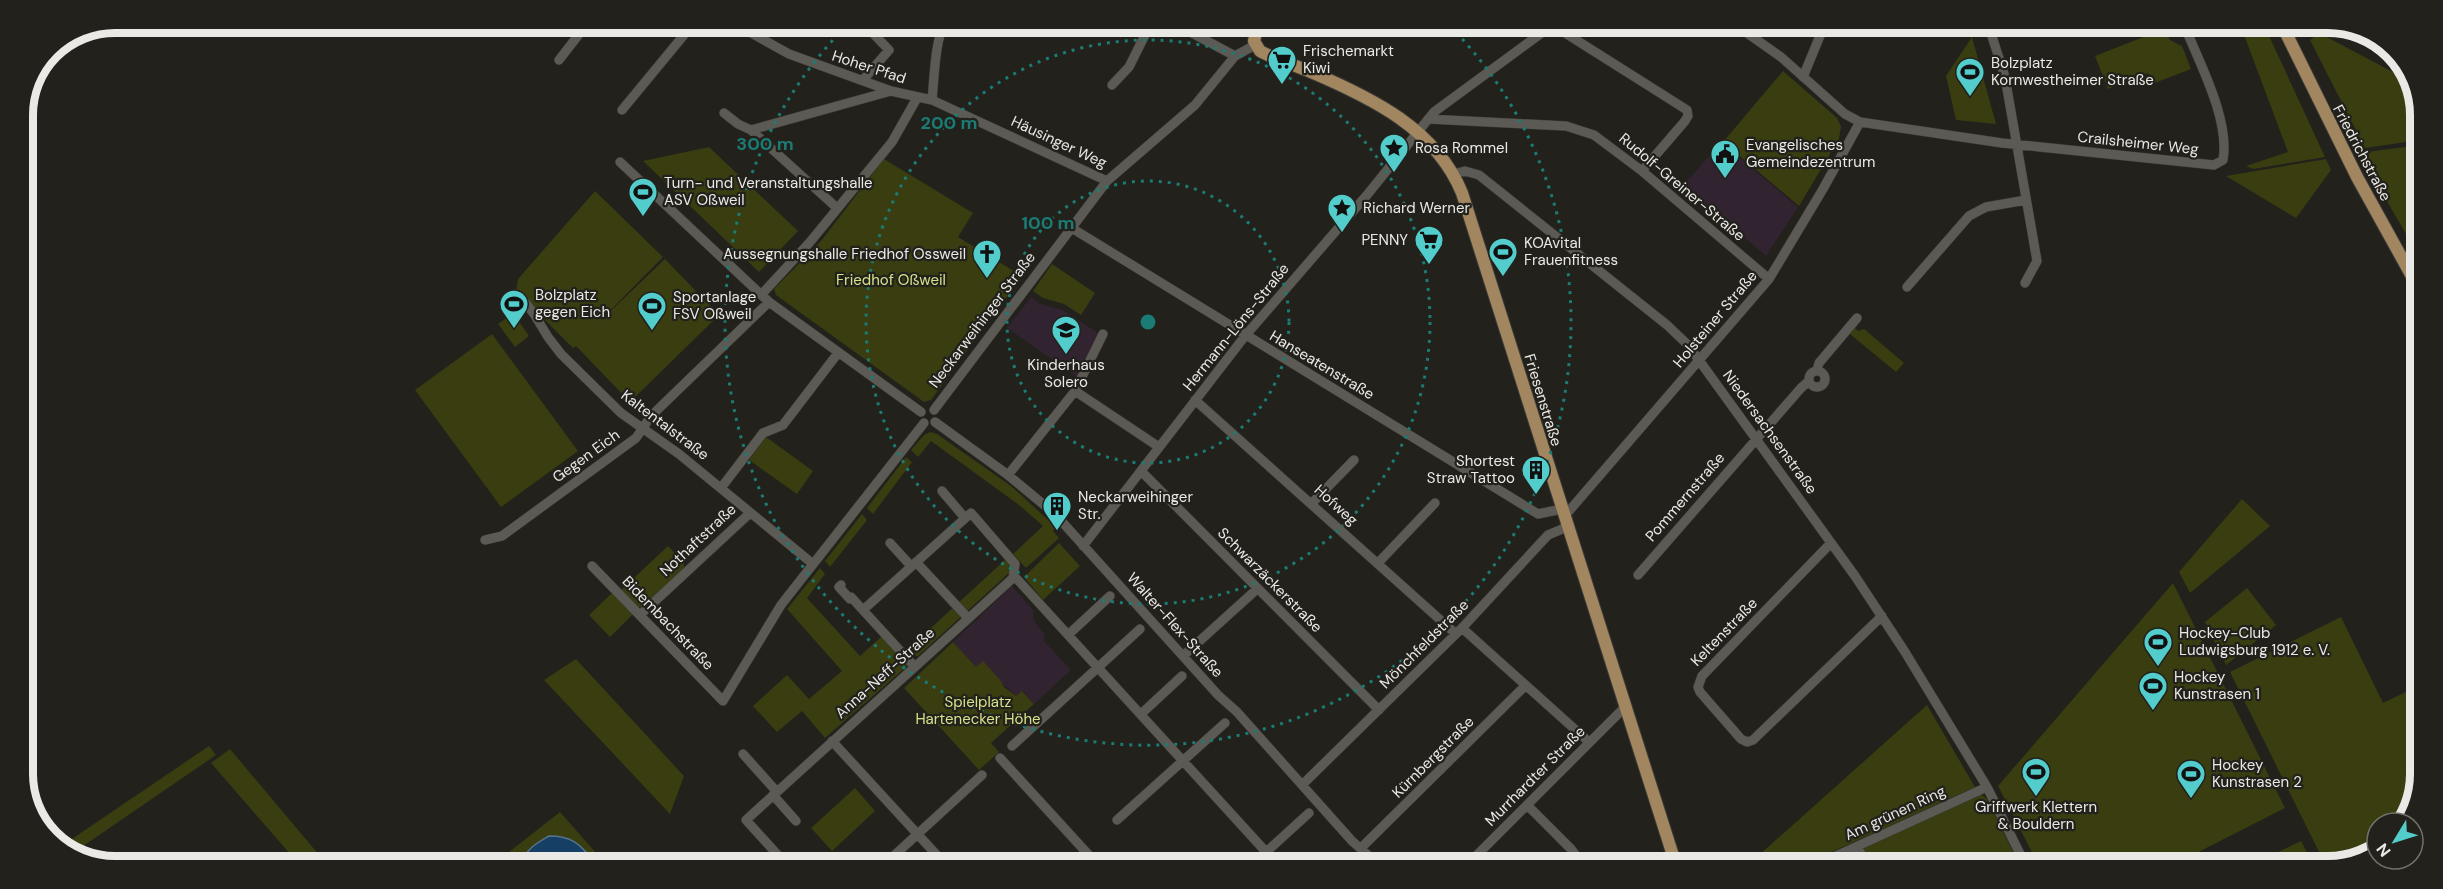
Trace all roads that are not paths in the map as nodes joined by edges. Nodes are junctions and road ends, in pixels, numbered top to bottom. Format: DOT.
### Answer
graph roads {
  1 [pos="580,33"];
  2 [pos="686,33"];
  3 [pos="751,33"];
  4 [pos="873,33"];
  5 [pos="941,33"];
  6 [pos="1146,33"];
  7 [pos="1191,33"];
  8 [pos="1255,33"];
  9 [pos="1542,33"];
  10 [pos="1563,33"];
  11 [pos="1748,33"];
  12 [pos="1821,33"];
  13 [pos="1991,33"];
  14 [pos="2187,33"];
  15 [pos="2286,33"];
  16 [pos="1255,45"];
  17 [pos="1235,56"];
  18 [pos="559,60"];
  19 [pos="1803,76"];
  20 [pos="863,80"];
  21 [pos="1112,85"];
  22 [pos="891,91"];
  23 [pos="917,98"];
  24 [pos="932,100"];
  25 [pos="622,110"];
  26 [pos="724,113"];
  27 [pos="1428,118"];
  28 [pos="1860,122"];
  29 [pos="752,130"];
  30 [pos="1418,133"];
  31 [pos="2017,144"];
  32 [pos="620,162"];
  33 [pos="1642,171"];
  34 [pos="1454,174"];
  35 [pos="1107,181"];
  36 [pos="2026,200"];
  37 [pos="837,208"];
  38 [pos="1070,227"];
  39 [pos="2410,273"];
  40 [pos="1769,279"];
  41 [pos="2025,284"];
  42 [pos="1907,286"];
  43 [pos="515,294"];
  44 [pos="761,295"];
  45 [pos="769,302"];
  46 [pos="1857,318"];
  47 [pos="1103,334"];
  48 [pos="1245,336"];
  49 [pos="838,353"];
  50 [pos="1700,361"];
  51 [pos="1817,370"];
  52 [pos="1809,381"];
  53 [pos="1075,391"];
  54 [pos="1195,400"];
  55 [pos="934,410"];
  56 [pos="921,412"];
  57 [pos="935,422"];
  58 [pos="924,423"];
  59 [pos="643,427"];
  60 [pos="1756,438"];
  61 [pos="1159,447"];
  62 [pos="1354,460"];
  63 [pos="1141,471"];
  64 [pos="1008,475"];
  65 [pos="721,488"];
  66 [pos="942,491"];
  67 [pos="1312,502"];
  68 [pos="1435,503"];
  69 [pos="1562,512"];
  70 [pos="750,513"];
  71 [pos="965,518"];
  72 [pos="1567,527"];
  73 [pos="484,540"];
  74 [pos="890,543"];
  75 [pos="1831,543"];
  76 [pos="1083,546"];
  77 [pos="1378,563"];
  78 [pos="813,564"];
  79 [pos="914,564"];
  80 [pos="592,566"];
  81 [pos="1638,575"];
  82 [pos="1013,578"];
  83 [pos="841,585"];
  84 [pos="1257,589"];
  85 [pos="1110,597"];
  86 [pos="863,610"];
  87 [pos="639,615"];
  88 [pos="1882,616"];
  89 [pos="968,618"];
  90 [pos="1140,629"];
  91 [pos="1459,631"];
  92 [pos="1068,635"];
  93 [pos="1184,657"];
  94 [pos="915,667"];
  95 [pos="1098,668"];
  96 [pos="1182,676"];
  97 [pos="1526,686"];
  98 [pos="1624,708"];
  99 [pos="1379,711"];
  100 [pos="1141,714"];
  101 [pos="1225,723"];
  102 [pos="832,741"];
  103 [pos="1589,742"];
  104 [pos="1012,746"];
  105 [pos="743,754"];
  106 [pos="1000,758"];
  107 [pos="1183,760"];
  108 [pos="981,775"];
  109 [pos="1302,785"];
  110 [pos="1987,787"];
  111 [pos="775,794"];
  112 [pos="1527,805"];
  113 [pos="1309,813"];
  114 [pos="1117,820"];
  115 [pos="796,821"];
  116 [pos="918,834"];
  117 [pos="1361,848"];
  118 [pos="1858,848"];
  119 [pos="1266,852"];
  120 [pos="779,856"];
  121 [pos="894,856"];
  122 [pos="938,856"];
  123 [pos="1090,856"];
  124 [pos="1262,856"];
  125 [pos="1270,856"];
  126 [pos="1370,856"];
  127 [pos="1476,856"];
  128 [pos="1576,856"];
  129 [pos="1673,856"];
  130 [pos="1838,856"];
  131 [pos="1862,856"];
  132 [pos="2021,856"];
  1 -- 18 [label="street"];
  2 -- 25 [label="street"];
  3 -- 20 [label="street, Hoher Pfad"];
  4 -- 20 [label="street"];
  5 -- 24 [label="street"];
  6 -- 21 [label="street"];
  7 -- 17 [label="street"];
  8 -- 16 [label="main road"];
  9 -- 27 [label="street, Hermann-Löns-Straße"];
  10 -- 33 [label="street"];
  11 -- 19 [label="street"];
  12 -- 19 [label="street"];
  13 -- 31 [label="street"];
  14 -- 31 [label="street, Crailsheimer Weg"];
  15 -- 39 [label="main road, Friedrichstraße"];
  16 -- 17 [label="street, Neckarweihinger Straße"];
  16 -- 30 [label="main road, Friesenstraße"];
  17 -- 35 [label="street, Neckarweihinger Straße"];
  19 -- 28 [label="street"];
  20 -- 22 [label="street, Hoher Pfad"];
  22 -- 23 [label="street, Hoher Pfad"];
  22 -- 29 [label="street"];
  23 -- 24 [label="street, Hoher Pfad"];
  23 -- 37 [label="street"];
  24 -- 35 [label="street, Häusinger Weg"];
  26 -- 29 [label="street"];
  27 -- 30 [label="street, Hermann-Löns-Straße"];
  27 -- 33 [label="street, Rudolf-Greiner-Straße"];
  28 -- 31 [label="street"];
  28 -- 40 [label="street, Holsteiner Straße"];
  29 -- 37 [label="street"];
  30 -- 34 [label="main road, Friesenstraße"];
  30 -- 48 [label="street, Hermann-Löns-Straße"];
  31 -- 36 [label="street"];
  32 -- 44 [label="street"];
  33 -- 40 [label="street, Rudolf-Greiner-Straße"];
  34 -- 50 [label="street, Niedersachsenstraße"];
  34 -- 69 [label="main road, Friesenstraße"];
  35 -- 38 [label="street, Neckarweihinger Straße"];
  36 -- 41 [label="street"];
  36 -- 42 [label="street"];
  37 -- 44 [label="street"];
  38 -- 48 [label="street, Hanseatenstraße"];
  38 -- 55 [label="street, Neckarweihinger Straße"];
  40 -- 50 [label="street, Holsteiner Straße"];
  43 -- 59 [label="street, Kaltentalstraße"];
  44 -- 45 [label="street"];
  45 -- 49 [label="street"];
  45 -- 59 [label="street, Gegen Eich"];
  46 -- 51 [label="street"];
  47 -- 53 [label="street"];
  48 -- 54 [label="street, Hermann-Löns-Straße"];
  48 -- 69 [label="street, Hanseatenstraße"];
  49 -- 56 [label="street"];
  49 -- 65 [label="street"];
  50 -- 60 [label="street, Niedersachsenstraße"];
  50 -- 69 [label="street, Holsteiner Straße"];
  51 -- 52 [label="street"];
  51 -- 52 [label="street"];
  52 -- 60 [label="street, Pommernstraße"];
  53 -- 61 [label="street"];
  53 -- 64 [label="street"];
  54 -- 61 [label="street, Hermann-Löns-Straße"];
  54 -- 67 [label="street, Hofweg"];
  55 -- 56 [label="street"];
  55 -- 57 [label="street"];
  56 -- 58 [label="street"];
  57 -- 58 [label="street"];
  57 -- 64 [label="street, Walter-Flex-Straße"];
  58 -- 78 [label="street"];
  59 -- 65 [label="street, Kaltentalstraße"];
  59 -- 73 [label="street, Gegen Eich"];
  60 -- 75 [label="street, Niedersachsenstraße"];
  60 -- 81 [label="street, Pommernstraße"];
  61 -- 63 [label="street, Hermann-Löns-Straße"];
  62 -- 67 [label="street"];
  63 -- 76 [label="street, Hermann-Löns-Straße"];
  63 -- 84 [label="street, Schwarzäckerstraße"];
  64 -- 76 [label="street, Walter-Flex-Straße"];
  65 -- 70 [label="street, Kaltentalstraße"];
  66 -- 71 [label="street"];
  67 -- 77 [label="street, Hofweg"];
  68 -- 77 [label="street"];
  69 -- 72 [label="main road, Friesenstraße"];
  70 -- 78 [label="street, Kaltentalstraße"];
  70 -- 87 [label="street, Nothaftstraße"];
  71 -- 79 [label="street"];
  71 -- 82 [label="street"];
  72 -- 91 [label="street, Mönchfeldstraße"];
  72 -- 98 [label="main road, Friesenstraße"];
  74 -- 79 [label="street"];
  75 -- 88 [label="street, Niedersachsenstraße"];
  75 -- 88 [label="street, Keltenstraße"];
  76 -- 93 [label="street, Walter-Flex-Straße"];
  77 -- 91 [label="street, Hofweg"];
  78 -- 87 [label="street, Bidembachstraße"];
  79 -- 86 [label="street"];
  79 -- 89 [label="street"];
  80 -- 87 [label="street, Bidembachstraße"];
  82 -- 89 [label="street, Anna-Neff-Straße"];
  82 -- 92 [label="street"];
  83 -- 86 [label="street"];
  84 -- 93 [label="street"];
  84 -- 99 [label="street, Schwarzäckerstraße"];
  85 -- 92 [label="street"];
  86 -- 94 [label="street"];
  88 -- 110 [label="street, Niedersachsenstraße"];
  89 -- 94 [label="street, Anna-Neff-Straße"];
  90 -- 95 [label="street"];
  91 -- 97 [label="street, Hofweg"];
  91 -- 99 [label="street, Mönchfeldstraße"];
  92 -- 95 [label="street"];
  93 -- 109 [label="street, Walter-Flex-Straße"];
  94 -- 102 [label="street, Anna-Neff-Straße"];
  95 -- 100 [label="street"];
  95 -- 104 [label="street"];
  96 -- 100 [label="street"];
  97 -- 103 [label="street, Hofweg"];
  97 -- 117 [label="street, Kürnbergstraße"];
  98 -- 103 [label="street, Murrhardter Straße"];
  98 -- 129 [label="main road, Friesenstraße"];
  99 -- 109 [label="street, Mönchfeldstraße"];
  100 -- 107 [label="street"];
  101 -- 107 [label="street"];
  102 -- 111 [label="street, Anna-Neff-Straße"];
  102 -- 116 [label="street"];
  103 -- 112 [label="street, Murrhardter Straße"];
  105 -- 111 [label="street"];
  106 -- 123 [label="street"];
  107 -- 114 [label="street"];
  107 -- 119 [label="street"];
  108 -- 116 [label="street"];
  109 -- 117 [label="street, Walter-Flex-Straße"];
  110 -- 118 [label="street, Am grünen Ring"];
  110 -- 132 [label="street, Niedersachsenstraße"];
  111 -- 115 [label="street"];
  111 -- 120 [label="street, Anna-Neff-Straße"];
  112 -- 127 [label="street, Murrhardter Straße"];
  112 -- 128 [label="street"];
  113 -- 119 [label="street"];
  116 -- 121 [label="street"];
  116 -- 122 [label="street"];
  117 -- 126 [label="street, Walter-Flex-Straße"];
  118 -- 130 [label="street, Am grünen Ring"];
  118 -- 131 [label="street"];
  119 -- 124 [label="street"];
  119 -- 125 [label="street"];
}
